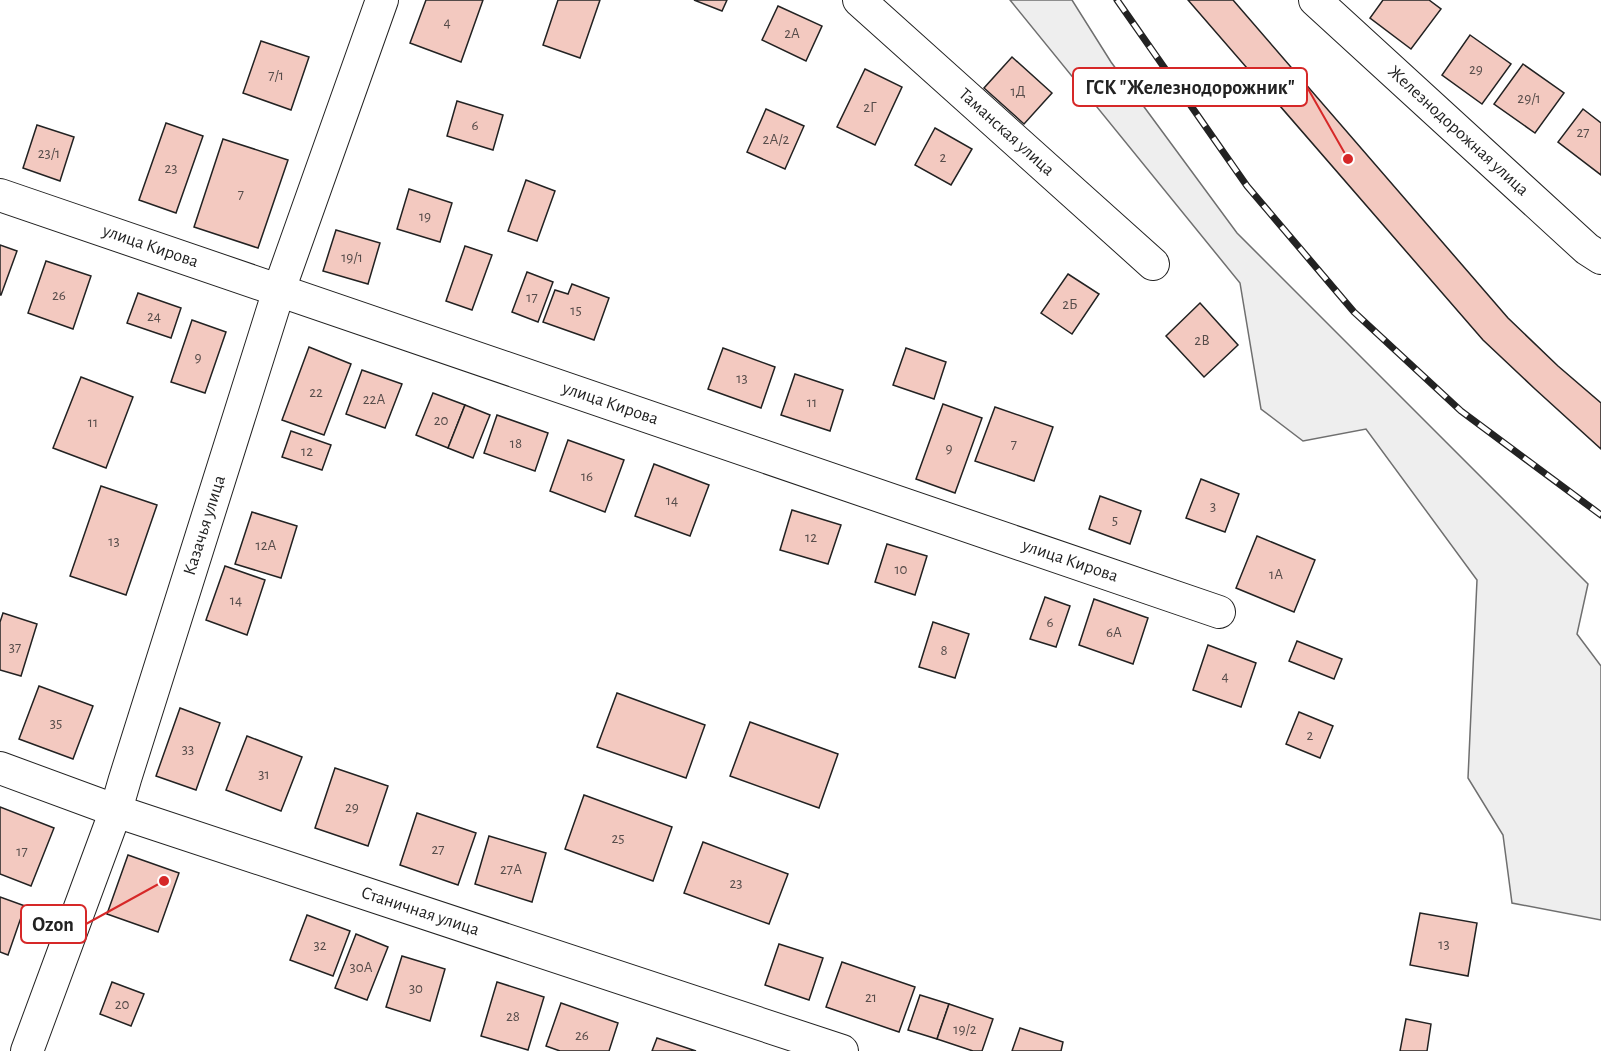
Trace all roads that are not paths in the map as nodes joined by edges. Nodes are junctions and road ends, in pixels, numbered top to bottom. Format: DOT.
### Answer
graph roads {
  1 [pos="382,0"];
  2 [pos="859,0"];
  3 [pos="1315,0"];
  4 [pos="0,195"];
  5 [pos="1601,258"];
  6 [pos="1152,264"];
  7 [pos="279,290"];
  8 [pos="1219,612"];
  9 [pos="0,768"];
  10 [pos="116,810"];
  11 [pos="27,1051"];
  12 [pos="842,1051"];
  1 -- 7 [label="street, Казачья улица"];
  2 -- 6 [label="street, Таманская улица"];
  3 -- 5 [label="street, Железнодорожная улица"];
  4 -- 7 [label="street, улица Кирова"];
  7 -- 8 [label="street, улица Кирова"];
  7 -- 10 [label="street, Казачья улица"];
  9 -- 10 [label="street, Станичная улица"];
  10 -- 11 [label="street, Казачья улица"];
  10 -- 12 [label="street, Станичная улица"];
}
